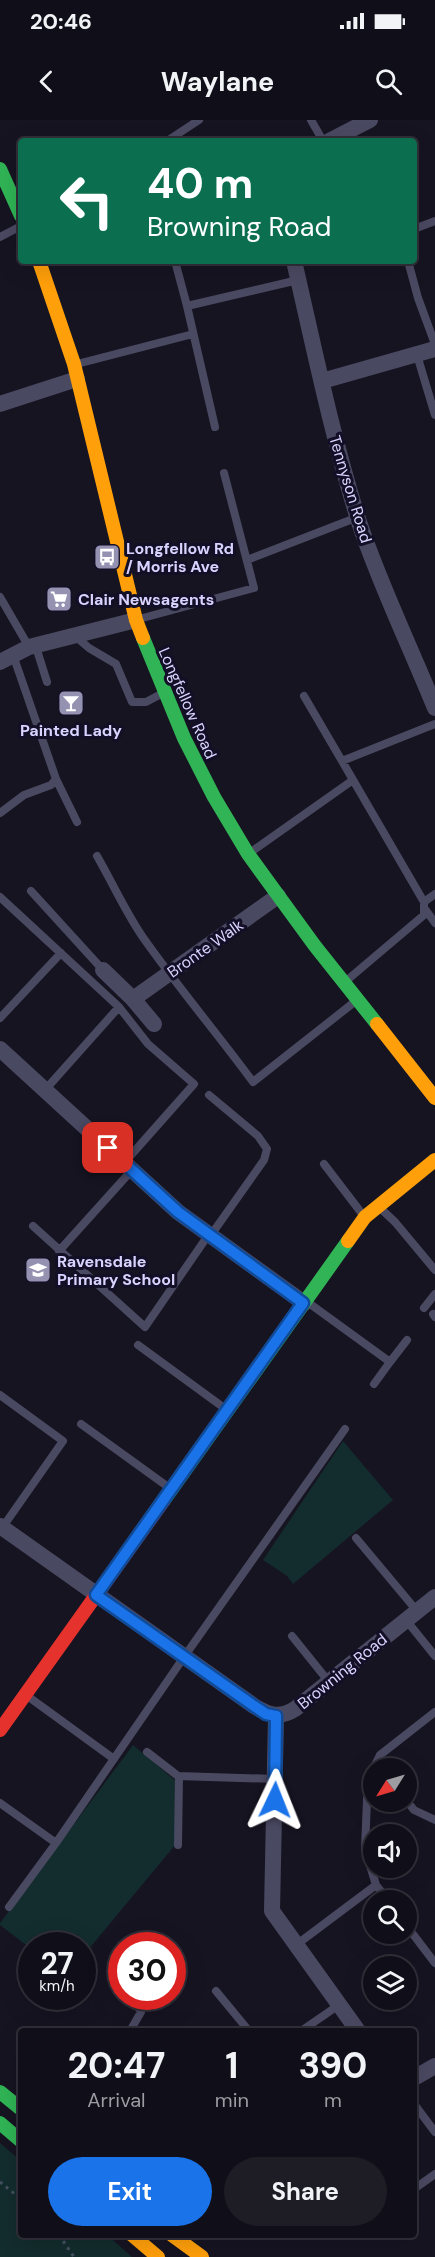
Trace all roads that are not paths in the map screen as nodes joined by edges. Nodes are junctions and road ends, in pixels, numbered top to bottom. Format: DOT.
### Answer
graph roads {
  1 [pos="199,120"];
  2 [pos="311,120"];
  3 [pos="370,120"];
  4 [pos="171,138"];
  5 [pos="321,138"];
  6 [pos="335,138"];
  7 [pos="0,169"];
  8 [pos="18,208"];
  9 [pos="435,221"];
  10 [pos="18,228"];
  11 [pos="417,228"];
  12 [pos="0,237"];
  13 [pos="40,264"];
  14 [pos="176,264"];
  15 [pos="295,264"];
  16 [pos="409,264"];
  17 [pos="298,280"];
  18 [pos="187,306"];
  19 [pos="193,334"];
  20 [pos="435,344"];
  21 [pos="435,349"];
  22 [pos="417,355"];
  23 [pos="75,372"];
  24 [pos="322,381"];
  25 [pos="0,404"];
  26 [pos="435,415"];
  27 [pos="215,427"];
  28 [pos="225,473"];
  29 [pos="358,517"];
  30 [pos="247,560"];
  31 [pos="0,597"];
  32 [pos="136,620"];
  33 [pos="75,636"];
  34 [pos="33,647"];
  35 [pos="7,659"];
  36 [pos="47,682"];
  37 [pos="164,693"];
  38 [pos="304,696"];
  39 [pos="434,705"];
  40 [pos="435,724"];
  41 [pos="342,761"];
  42 [pos="56,779"];
  43 [pos="353,780"];
  44 [pos="0,813"];
  45 [pos="77,822"];
  46 [pos="248,854"];
  47 [pos="97,856"];
  48 [pos="31,891"];
  49 [pos="435,894"];
  50 [pos="278,896"];
  51 [pos="0,898"];
  52 [pos="425,906"];
  53 [pos="435,923"];
  54 [pos="61,953"];
  55 [pos="103,970"];
  56 [pos="169,974"];
  57 [pos="344,982"];
  58 [pos="357,1000"];
  59 [pos="126,1003"];
  60 [pos="0,1018"];
  61 [pos="154,1024"];
  62 [pos="0,1049"];
  63 [pos="45,1090"];
  64 [pos="209,1095"];
  65 [pos="435,1098"];
  66 [pos="435,1160"];
  67 [pos="324,1164"];
  68 [pos="128,1166"];
  69 [pos="379,1206"];
  70 [pos="365,1217"];
  71 [pos="33,1226"];
  72 [pos="210,1235"];
  73 [pos="59,1251"];
  74 [pos="435,1270"];
  75 [pos="435,1294"];
  76 [pos="304,1302"];
  77 [pos="424,1308"];
  78 [pos="407,1340"];
  79 [pos="138,1345"];
  80 [pos="390,1362"];
  81 [pos="374,1384"];
  82 [pos="0,1395"];
  83 [pos="227,1410"];
  84 [pos="81,1424"];
  85 [pos="345,1429"];
  86 [pos="171,1489"];
  87 [pos="1,1527"];
  88 [pos="356,1538"];
  89 [pos="96,1595"];
  90 [pos="435,1597"];
  91 [pos="412,1616"];
  92 [pos="292,1636"];
  93 [pos="435,1656"];
  94 [pos="184,1657"];
  95 [pos="329,1682"];
  96 [pos="25,1694"];
  97 [pos="435,1712"];
  98 [pos="276,1716"];
  99 [pos="0,1730"];
  100 [pos="147,1752"];
  101 [pos="379,1758"];
  102 [pos="114,1759"];
  103 [pos="179,1776"];
  104 [pos="276,1779"];
  105 [pos="0,1803"];
  106 [pos="417,1811"];
  107 [pos="367,1812"];
  108 [pos="435,1820"];
  109 [pos="56,1843"];
  110 [pos="178,1845"];
  111 [pos="376,1885"];
  112 [pos="380,1890"];
  113 [pos="9,1907"];
  114 [pos="417,1939"];
  115 [pos="435,1944"];
  116 [pos="295,1945"];
  117 [pos="426,1950"];
  118 [pos="435,1963"];
  119 [pos="216,1991"];
  120 [pos="339,2005"];
  121 [pos="140,2010"];
  122 [pos="132,2028"];
  123 [pos="247,2028"];
  124 [pos="306,2028"];
  125 [pos="356,2028"];
  126 [pos="435,2066"];
  127 [pos="417,2076"];
  128 [pos="0,2092"];
  129 [pos="18,2107"];
  130 [pos="417,2108"];
  131 [pos="0,2123"];
  132 [pos="435,2132"];
  133 [pos="18,2138"];
  134 [pos="435,2174"];
  135 [pos="417,2187"];
  136 [pos="136,2238"];
  137 [pos="173,2238"];
  138 [pos="174,2238"];
  139 [pos="158,2257"];
  140 [pos="190,2257"];
  141 [pos="202,2257"];
  1 -- 4 [label="lane"];
  2 -- 5 [label="lane"];
  3 -- 6 [label="street"];
  7 -- 8 [label="main road"];
  9 -- 11 [label="lane"];
  10 -- 12 [label="lane"];
  13 -- 23 [label="main road, Longfellow Road"];
  14 -- 18 [label="lane"];
  15 -- 17 [label="street, Tennyson Road"];
  16 -- 20 [label="lane"];
  17 -- 18 [label="lane"];
  17 -- 24 [label="street, Tennyson Road"];
  18 -- 19 [label="lane"];
  19 -- 23 [label="lane"];
  19 -- 27 [label="lane"];
  21 -- 22 [label="street"];
  22 -- 24 [label="street"];
  22 -- 26 [label="lane"];
  23 -- 25 [label="street"];
  23 -- 32 [label="main road, Longfellow Road"];
  24 -- 29 [label="street, Tennyson Road"];
  28 -- 30 [label="lane"];
  29 -- 30 [label="lane"];
  29 -- 39 [label="street, Tennyson Road"];
  30 -- 32 [label="lane"];
  31 -- 34 [label="lane"];
  32 -- 33 [label="street"];
  32 -- 37 [label="main road, Longfellow Road"];
  33 -- 34 [label="street"];
  33 -- 37 [label="lane"];
  34 -- 35 [label="street"];
  34 -- 36 [label="lane"];
  35 -- 42 [label="lane"];
  37 -- 46 [label="main road, Longfellow Road"];
  38 -- 41 [label="lane"];
  40 -- 41 [label="lane"];
  41 -- 43 [label="lane"];
  42 -- 44 [label="lane"];
  42 -- 45 [label="lane"];
  43 -- 46 [label="lane"];
  43 -- 52 [label="lane"];
  46 -- 50 [label="main road, Longfellow Road"];
  47 -- 56 [label="lane"];
  48 -- 55 [label="lane"];
  49 -- 52 [label="lane"];
  50 -- 56 [label="street, Bronte Walk"];
  50 -- 57 [label="main road, Longfellow Road"];
  51 -- 54 [label="lane"];
  52 -- 53 [label="lane"];
  52 -- 57 [label="lane"];
  54 -- 59 [label="lane"];
  54 -- 60 [label="lane"];
  55 -- 59 [label="street"];
  56 -- 58 [label="lane"];
  56 -- 59 [label="street, Bronte Walk"];
  57 -- 58 [label="main road, Longfellow Road"];
  58 -- 65 [label="main road, Longfellow Road"];
  59 -- 61 [label="street"];
  59 -- 63 [label="lane"];
  59 -- 68 [label="lane"];
  62 -- 63 [label="street"];
  63 -- 68 [label="street"];
  64 -- 72 [label="lane"];
  66 -- 69 [label="main road"];
  67 -- 70 [label="lane"];
  68 -- 72 [label="street"];
  68 -- 73 [label="lane"];
  69 -- 70 [label="main road"];
  69 -- 74 [label="lane"];
  70 -- 76 [label="main road"];
  71 -- 73 [label="lane"];
  72 -- 73 [label="lane"];
  72 -- 76 [label="street"];
  75 -- 77 [label="lane"];
  76 -- 80 [label="lane"];
  76 -- 83 [label="main road"];
  78 -- 80 [label="lane"];
  79 -- 83 [label="lane"];
  80 -- 81 [label="lane"];
  82 -- 87 [label="lane"];
  83 -- 86 [label="main road"];
  84 -- 86 [label="lane"];
  85 -- 94 [label="lane"];
  86 -- 89 [label="main road"];
  87 -- 89 [label="street"];
  88 -- 91 [label="lane"];
  89 -- 94 [label="street"];
  89 -- 96 [label="main road"];
  90 -- 91 [label="street, Browning Road"];
  91 -- 93 [label="lane"];
  91 -- 95 [label="street, Browning Road"];
  92 -- 95 [label="lane"];
  94 -- 98 [label="street"];
  94 -- 102 [label="lane"];
  95 -- 98 [label="street, Browning Road"];
  96 -- 99 [label="main road"];
  96 -- 102 [label="lane"];
  97 -- 101 [label="lane"];
  98 -- 104 [label="street"];
  100 -- 103 [label="lane"];
  102 -- 109 [label="lane"];
  103 -- 104 [label="lane"];
  103 -- 110 [label="lane"];
  104 -- 116 [label="street"];
  105 -- 109 [label="lane"];
  106 -- 108 [label="lane"];
  107 -- 111 [label="lane"];
  109 -- 113 [label="lane"];
  111 -- 112 [label="lane"];
  111 -- 116 [label="lane"];
  114 -- 117 [label="lane"];
  115 -- 117 [label="lane"];
  116 -- 120 [label="street"];
  117 -- 118 [label="lane"];
  119 -- 123 [label="lane"];
  120 -- 124 [label="lane"];
  120 -- 125 [label="street"];
  121 -- 122 [label="lane"];
  126 -- 127 [label="street"];
  128 -- 129 [label="main road"];
  130 -- 132 [label="lane"];
  131 -- 133 [label="main road"];
  134 -- 135 [label="lane"];
  136 -- 139 [label="main road"];
  137 -- 140 [label="street"];
  138 -- 141 [label="main road"];
}
